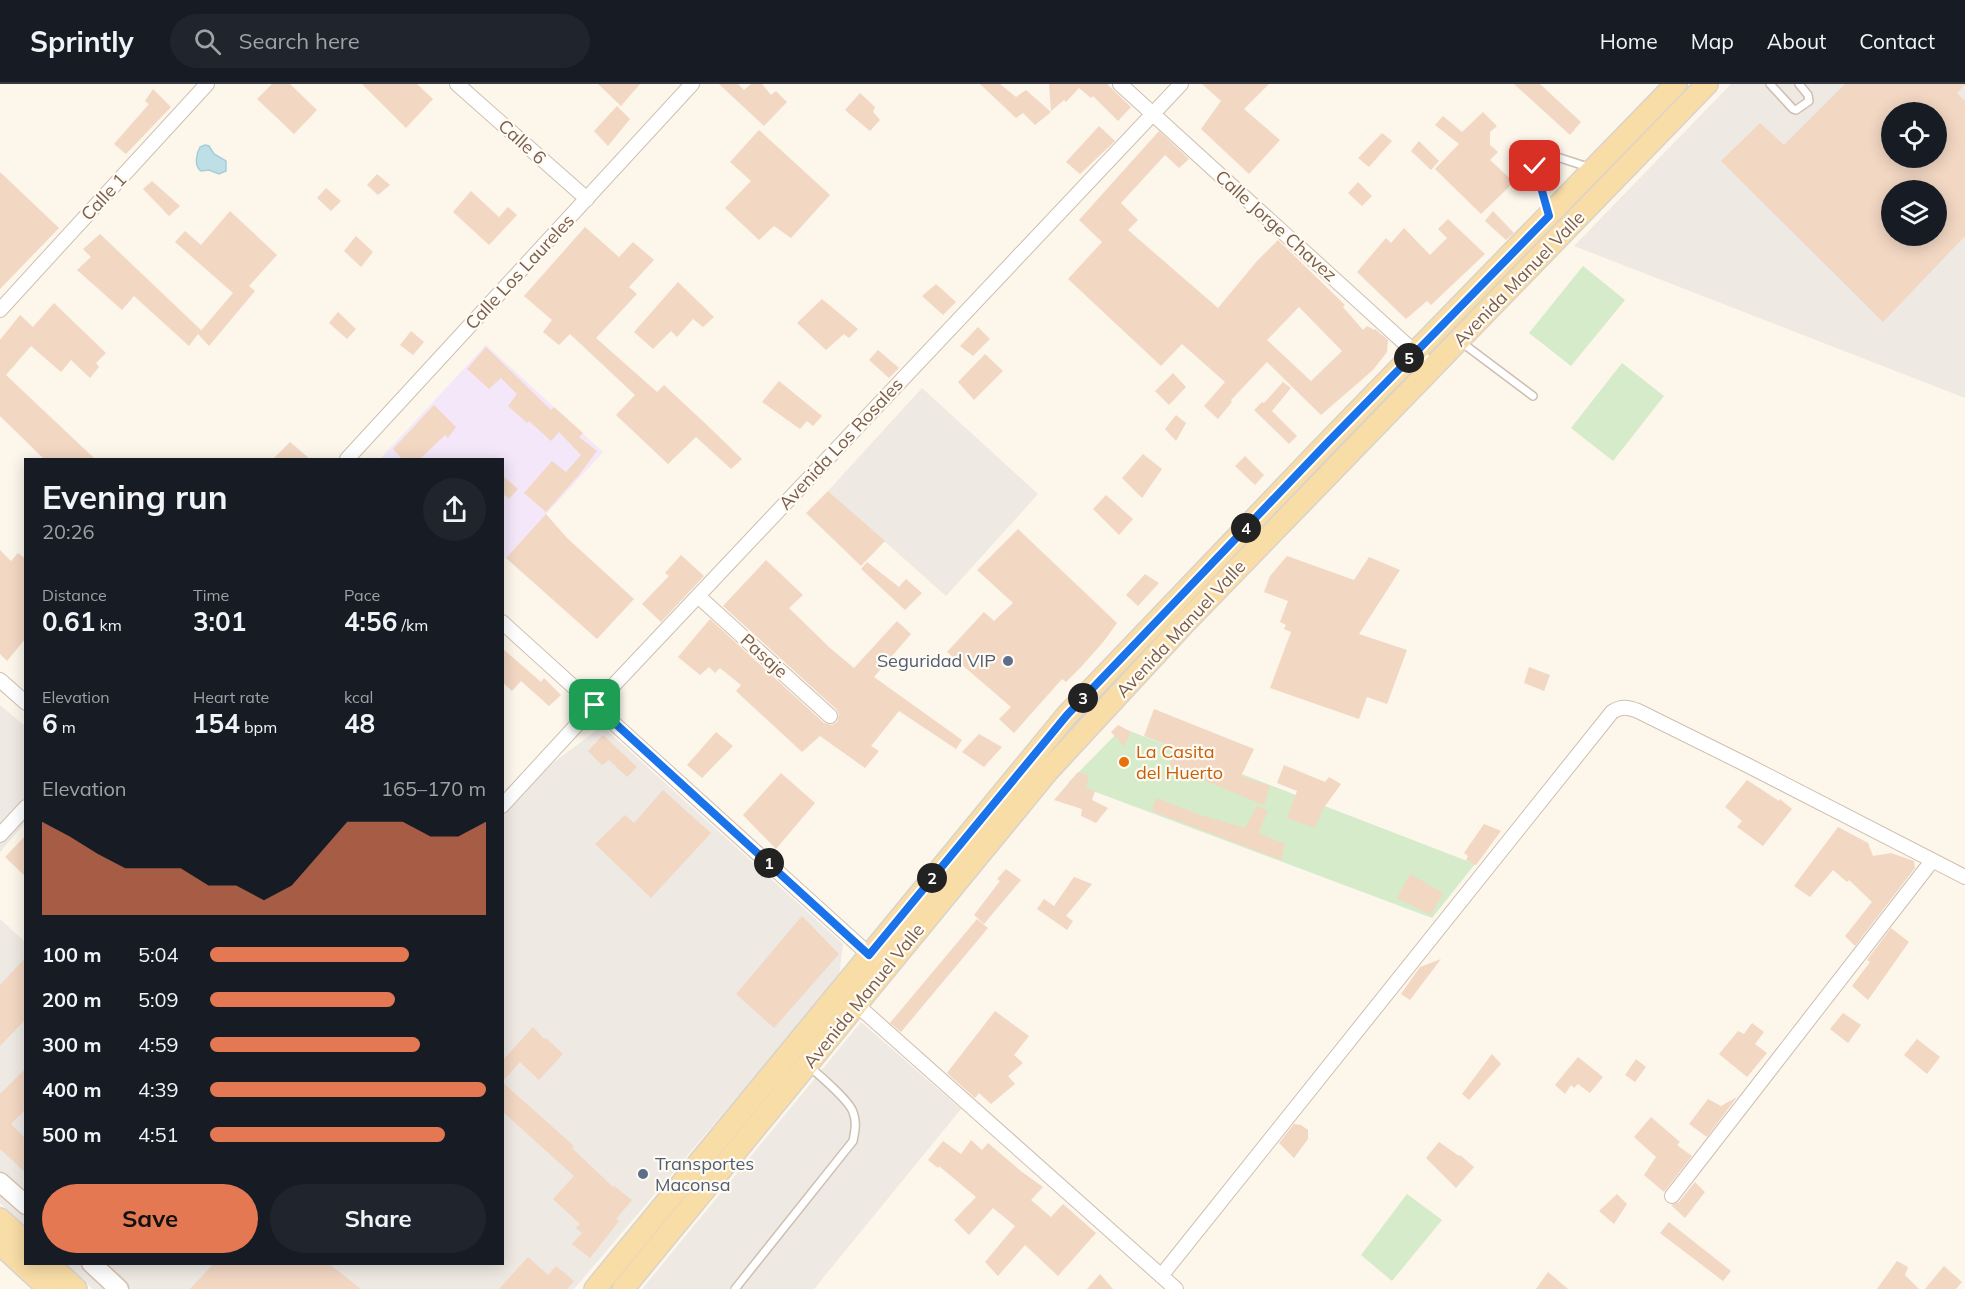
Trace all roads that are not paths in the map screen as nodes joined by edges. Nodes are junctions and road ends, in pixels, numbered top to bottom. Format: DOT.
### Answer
graph roads {
  1 [pos="207,84"];
  2 [pos="457,84"];
  3 [pos="692,84"];
  4 [pos="1120,84"];
  5 [pos="1181,84"];
  6 [pos="1676,84"];
  7 [pos="1707,84"];
  8 [pos="1770,84"];
  9 [pos="1799,84"];
  10 [pos="1153,115"];
  11 [pos="1548,154"];
  12 [pos="1535,166"];
  13 [pos="1593,168"];
  14 [pos="587,199"];
  15 [pos="1549,216"];
  16 [pos="0,310"];
  17 [pos="1459,341"];
  18 [pos="1415,353"];
  19 [pos="1432,368"];
  20 [pos="1533,396"];
  21 [pos="348,458"];
  22 [pos="698,596"];
  23 [pos="504,624"];
  24 [pos="0,680"];
  25 [pos="24,702"];
  26 [pos="595,705"];
  27 [pos="830,716"];
  28 [pos="504,804"];
  29 [pos="24,809"];
  30 [pos="0,835"];
  31 [pos="1932,861"];
  32 [pos="1965,877"];
  33 [pos="869,955"];
  34 [pos="886,970"];
  35 [pos="857,1005"];
  36 [pos="808,1066"];
  37 [pos="12,1189"];
  38 [pos="1672,1197"];
  39 [pos="24,1203"];
  40 [pos="0,1219"];
  41 [pos="24,1241"];
  42 [pos="0,1244"];
  43 [pos="50,1265"];
  44 [pos="93,1265"];
  45 [pos="1161,1276"];
  46 [pos="49,1289"];
  47 [pos="76,1289"];
  48 [pos="119,1289"];
  49 [pos="595,1289"];
  50 [pos="623,1289"];
  51 [pos="735,1289"];
  52 [pos="1176,1289"];
  1 -- 16 [label="street, Calle 1"];
  2 -- 14 [label="street, Calle 6"];
  3 -- 14 [label="street, Calle Los Laureles"];
  4 -- 10 [label="street, Calle Jorge Chavez"];
  5 -- 10 [label="street, Avenida Los Rosales"];
  6 -- 13 [label="main road, Avenida Manuel Valle"];
  7 -- 17 [label="main road, Avenida Manuel Valle"];
  8 -- 9 [label="lane"];
  10 -- 18 [label="street, Calle Jorge Chavez"];
  10 -- 22 [label="street, Avenida Los Rosales"];
  11 -- 13 [label="lane"];
  12 -- 15 [label="lane"];
  13 -- 15 [label="main road, Avenida Manuel Valle"];
  14 -- 21 [label="street, Calle Los Laureles"];
  15 -- 18 [label="main road, Avenida Manuel Valle"];
  17 -- 19 [label="main road, Avenida Manuel Valle"];
  17 -- 20 [label="lane"];
  18 -- 19 [label="street, Calle Jorge Chavez"];
  18 -- 33 [label="main road, Avenida Manuel Valle"];
  19 -- 34 [label="main road, Avenida Manuel Valle"];
  22 -- 26 [label="street, Avenida Los Rosales"];
  22 -- 27 [label="street, Pasaje"];
  23 -- 26 [label="street"];
  24 -- 25 [label="street"];
  26 -- 28 [label="street, Avenida Los Rosales"];
  26 -- 33 [label="street"];
  29 -- 30 [label="street"];
  31 -- 32 [label="street"];
  31 -- 38 [label="street"];
  31 -- 45 [label="street"];
  33 -- 34 [label="street"];
  33 -- 49 [label="main road, Avenida Manuel Valle"];
  34 -- 35 [label="main road, Avenida Manuel Valle"];
  35 -- 36 [label="main road, Avenida Manuel Valle"];
  35 -- 45 [label="street"];
  36 -- 50 [label="main road, Avenida Manuel Valle"];
  36 -- 51 [label="lane"];
  37 -- 39 [label="street"];
  40 -- 41 [label="main road"];
  42 -- 46 [label="main road"];
  43 -- 47 [label="main road"];
  44 -- 48 [label="street"];
  45 -- 52 [label="street"];
}
